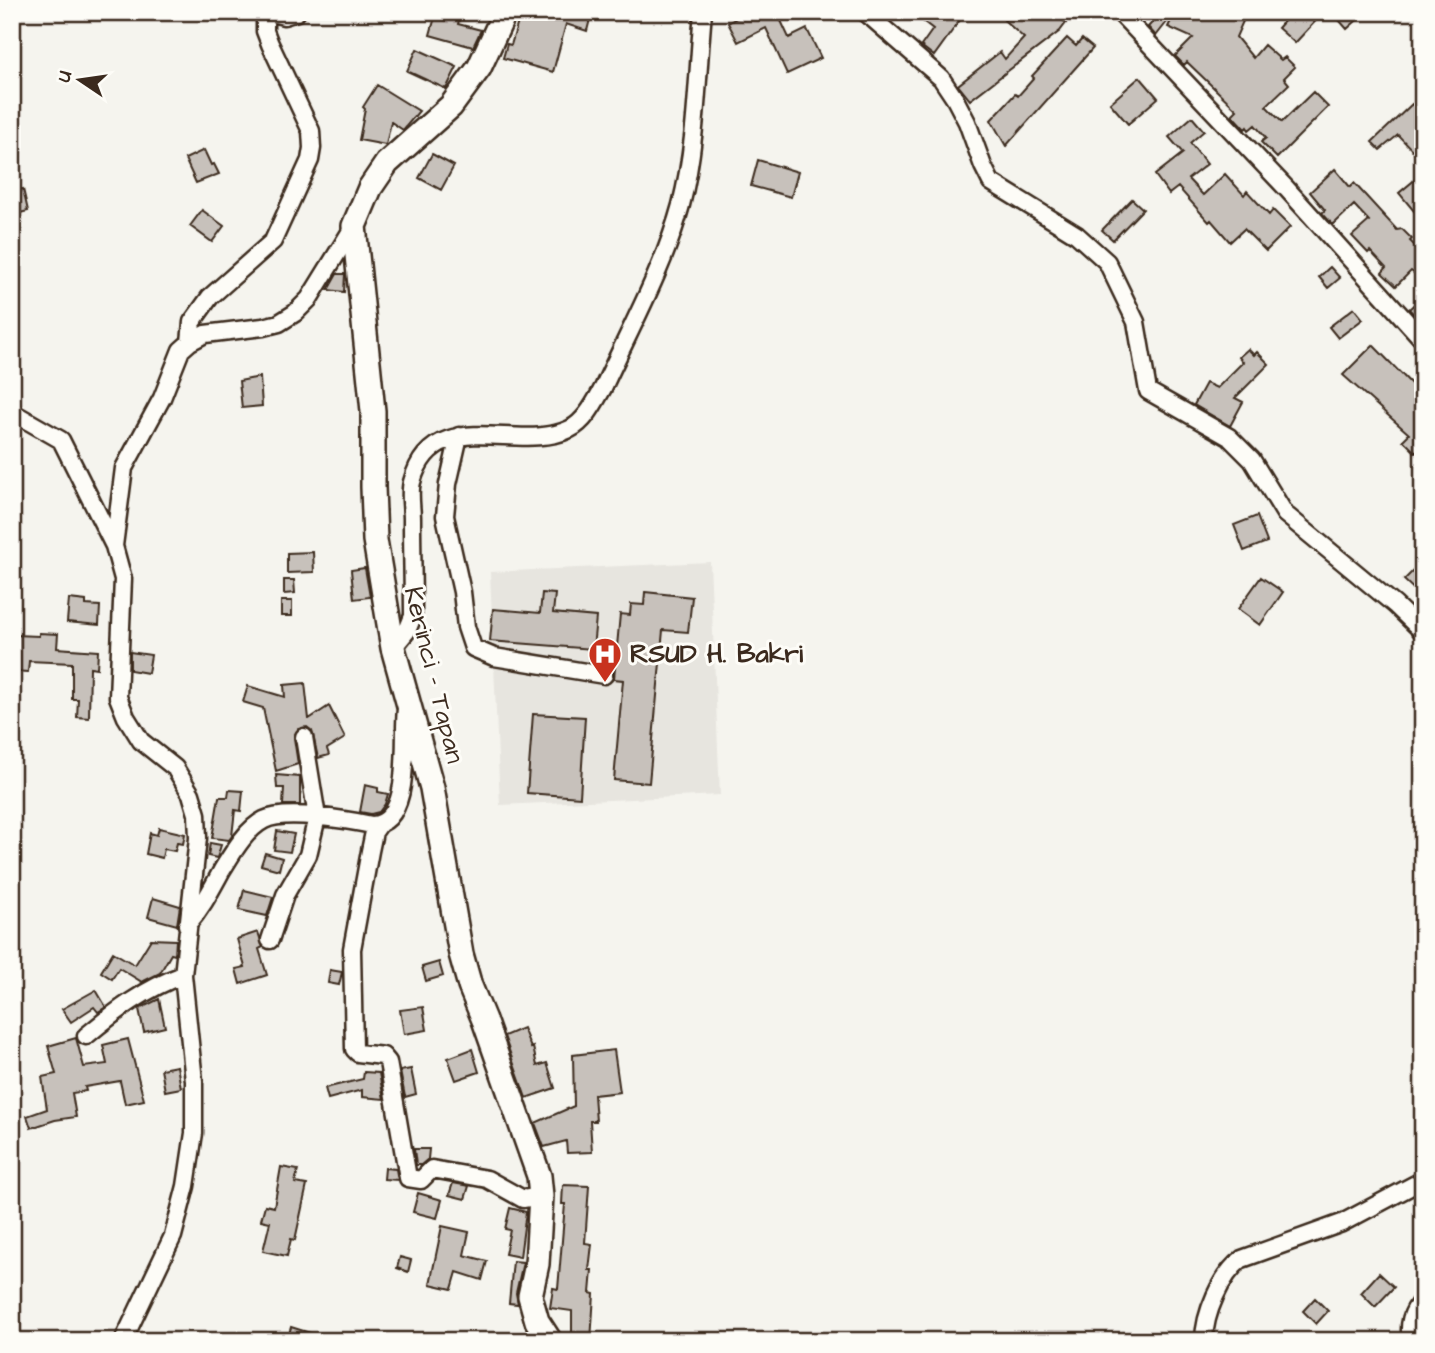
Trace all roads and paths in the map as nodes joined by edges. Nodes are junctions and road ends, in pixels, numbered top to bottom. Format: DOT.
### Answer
graph roads {
  1 [pos="266,12"];
  2 [pos="297,12"];
  3 [pos="505,12"];
  4 [pos="703,12"];
  5 [pos="865,12"];
  6 [pos="1119,12"];
  7 [pos="354,226"];
  8 [pos="1423,340"];
  9 [pos="190,342"];
  10 [pos="12,412"];
  11 [pos="459,436"];
  12 [pos="114,546"];
  13 [pos="1423,632"];
  14 [pos="393,648"];
  15 [pos="604,675"];
  16 [pos="408,695"];
  17 [pos="304,737"];
  18 [pos="321,818"];
  19 [pos="379,825"];
  20 [pos="187,925"];
  21 [pos="270,940"];
  22 [pos="183,975"];
  23 [pos="86,1036"];
  24 [pos="1423,1180"];
  25 [pos="541,1196"];
  26 [pos="1423,1299"];
  27 [pos="538,1331"];
  28 [pos="123,1341"];
  29 [pos="550,1341"];
  30 [pos="1204,1341"];
  31 [pos="1411,1341"];
  1 -- 2 [label="street"];
  1 -- 9 [label="street"];
  3 -- 7 [label="highway, Kerinci - Tapan"];
  4 -- 11 [label="street"];
  5 -- 13 [label="street"];
  6 -- 8 [label="street"];
  7 -- 9 [label="street"];
  7 -- 14 [label="highway, Kerinci - Tapan"];
  9 -- 12 [label="street"];
  10 -- 12 [label="street"];
  11 -- 14 [label="street"];
  11 -- 15 [label="street"];
  12 -- 20 [label="street"];
  14 -- 16 [label="highway, Kerinci - Tapan"];
  16 -- 19 [label="street"];
  16 -- 25 [label="highway, Kerinci - Tapan"];
  17 -- 18 [label="street"];
  18 -- 19 [label="street"];
  18 -- 20 [label="street"];
  18 -- 21 [label="street"];
  19 -- 25 [label="street"];
  20 -- 22 [label="street"];
  22 -- 23 [label="street"];
  22 -- 28 [label="street"];
  24 -- 30 [label="street"];
  25 -- 27 [label="highway, Kerinci - Tapan"];
  26 -- 31 [label="street"];
  27 -- 29 [label="highway, Kerinci - Tapan"];
}
